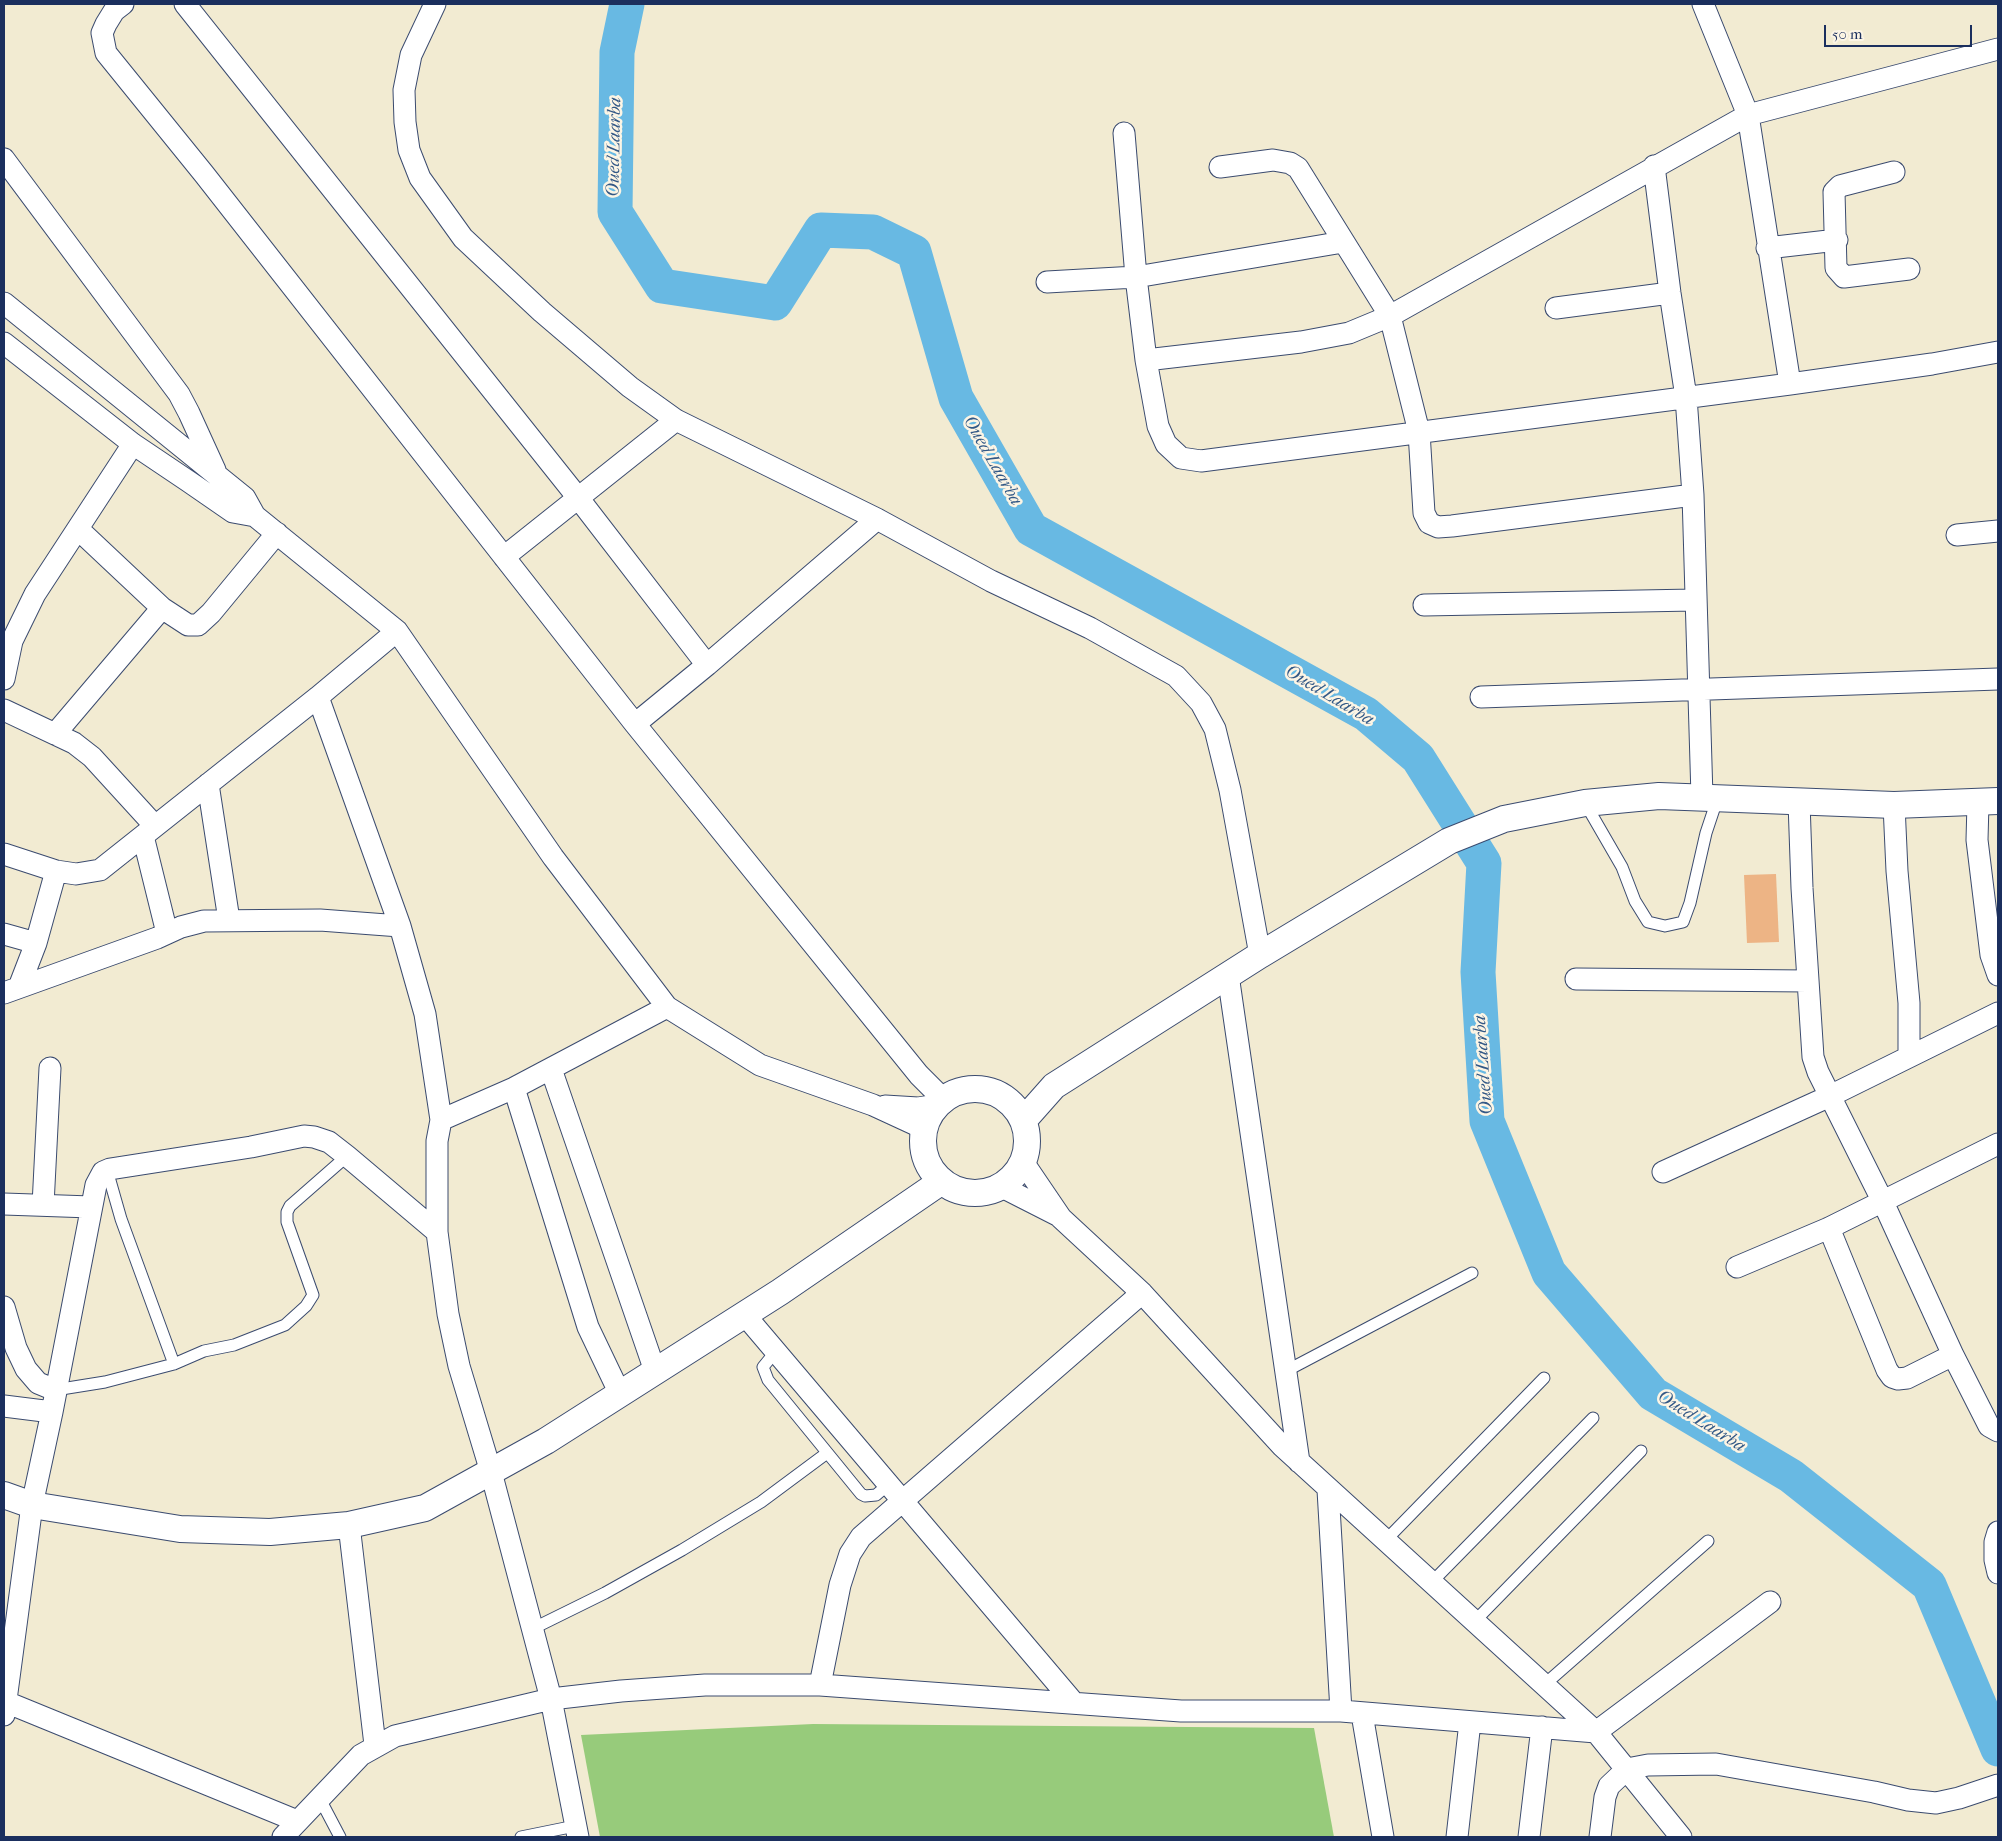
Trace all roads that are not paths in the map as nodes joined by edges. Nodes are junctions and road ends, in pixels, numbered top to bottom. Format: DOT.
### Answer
graph roads {
  1 [pos="123,4"];
  2 [pos="185,4"];
  3 [pos="435,4"];
  4 [pos="1703,4"];
  5 [pos="1998,49"];
  6 [pos="1748,115"];
  7 [pos="1124,133"];
  8 [pos="4,159"];
  9 [pos="1654,166"];
  10 [pos="1220,167"];
  11 [pos="1894,172"];
  12 [pos="1837,240"];
  13 [pos="1344,242"];
  14 [pos="1767,248"];
  15 [pos="1909,269"];
  16 [pos="1136,277"];
  17 [pos="1047,282"];
  18 [pos="1670,293"];
  19 [pos="4,303"];
  20 [pos="1556,308"];
  21 [pos="1390,316"];
  22 [pos="4,343"];
  23 [pos="1998,352"];
  24 [pos="1146,360"];
  25 [pos="1790,384"];
  26 [pos="1686,397"];
  27 [pos="676,420"];
  28 [pos="1419,432"];
  29 [pos="134,444"];
  30 [pos="217,475"];
  31 [pos="1693,495"];
  32 [pos="579,499"];
  33 [pos="255,516"];
  34 [pos="877,519"];
  35 [pos="78,529"];
  36 [pos="1998,531"];
  37 [pos="277,533"];
  38 [pos="1957,535"];
  39 [pos="504,557"];
  40 [pos="1694,600"];
  41 [pos="1424,605"];
  42 [pos="162,608"];
  43 [pos="398,630"];
  44 [pos="707,665"];
  45 [pos="4,679"];
  46 [pos="1998,679"];
  47 [pos="1698,690"];
  48 [pos="318,697"];
  49 [pos="1481,697"];
  50 [pos="4,710"];
  51 [pos="635,724"];
  52 [pos="55,734"];
  53 [pos="208,784"];
  54 [pos="1710,797"];
  55 [pos="1799,802"];
  56 [pos="1988,802"];
  57 [pos="1585,803"];
  58 [pos="1894,805"];
  59 [pos="149,831"];
  60 [pos="4,854"];
  61 [pos="56,871"];
  62 [pos="229,920"];
  63 [pos="400,926"];
  64 [pos="167,933"];
  65 [pos="4,934"];
  66 [pos="36,943"];
  67 [pos="1260,955"];
  68 [pos="1228,975"];
  69 [pos="1998,975"];
  70 [pos="1576,979"];
  71 [pos="1808,981"];
  72 [pos="12,990"];
  73 [pos="667,1007"];
  74 [pos="1998,1013"];
  75 [pos="1909,1056"];
  76 [pos="50,1068"];
  77 [pos="551,1069"];
  78 [pos="1054,1086"];
  79 [pos="514,1088"];
  80 [pos="1830,1096"];
  81 [pos="1004,1098"];
  82 [pos="941,1102"];
  83 [pos="872,1105"];
  84 [pos="441,1120"];
  85 [pos="1024,1121"];
  86 [pos="925,1129"];
  87 [pos="1998,1144"];
  88 [pos="347,1156"];
  89 [pos="925,1156"];
  90 [pos="1023,1162"];
  91 [pos="107,1170"];
  92 [pos="1663,1172"];
  93 [pos="942,1181"];
  94 [pos="1000,1186"];
  95 [pos="1883,1202"];
  96 [pos="4,1204"];
  97 [pos="43,1205"];
  98 [pos="91,1207"];
  99 [pos="890,1215"];
  100 [pos="1061,1218"];
  101 [pos="1829,1228"];
  102 [pos="437,1232"];
  103 [pos="1737,1267"];
  104 [pos="1472,1273"];
  105 [pos="1142,1293"];
  106 [pos="4,1307"];
  107 [pos="744,1314"];
  108 [pos="776,1351"];
  109 [pos="1953,1356"];
  110 [pos="174,1364"];
  111 [pos="655,1371"];
  112 [pos="1286,1371"];
  113 [pos="1544,1378"];
  114 [pos="55,1390"];
  115 [pos="620,1394"];
  116 [pos="4,1406"];
  117 [pos="52,1412"];
  118 [pos="1593,1418"];
  119 [pos="1998,1431"];
  120 [pos="1641,1450"];
  121 [pos="827,1454"];
  122 [pos="1299,1462"];
  123 [pos="492,1472"];
  124 [pos="889,1484"];
  125 [pos="1328,1490"];
  126 [pos="4,1495"];
  127 [pos="904,1502"];
  128 [pos="32,1505"];
  129 [pos="349,1525"];
  130 [pos="1998,1532"];
  131 [pos="1708,1540"];
  132 [pos="1385,1541"];
  133 [pos="1998,1573"];
  134 [pos="1431,1583"];
  135 [pos="1770,1602"];
  136 [pos="1474,1622"];
  137 [pos="532,1629"];
  138 [pos="820,1685"];
  139 [pos="1544,1685"];
  140 [pos="551,1699"];
  141 [pos="1074,1703"];
  142 [pos="5,1709"];
  143 [pos="1341,1711"];
  144 [pos="1362,1714"];
  145 [pos="1470,1722"];
  146 [pos="1542,1727"];
  147 [pos="1596,1732"];
  148 [pos="375,1745"];
  149 [pos="1627,1769"];
  150 [pos="1998,1785"];
  151 [pos="320,1799"];
  152 [pos="297,1821"];
  153 [pos="577,1832"];
  154 [pos="1674,1833"];
  155 [pos="283,1837"];
  156 [pos="340,1837"];
  157 [pos="521,1837"];
  158 [pos="1382,1837"];
  159 [pos="1457,1837"];
  160 [pos="1529,1837"];
  161 [pos="1600,1837"];
  1 -- 39 [label="street"];
  2 -- 32 [label="street"];
  3 -- 27 [label="street"];
  4 -- 6 [label="street"];
  5 -- 6 [label="street"];
  6 -- 9 [label="street"];
  6 -- 14 [label="street"];
  7 -- 16 [label="street"];
  8 -- 30 [label="street"];
  9 -- 18 [label="street"];
  9 -- 21 [label="street"];
  10 -- 13 [label="street"];
  11 -- 12 [label="street"];
  12 -- 14 [label="street"];
  12 -- 15 [label="street"];
  13 -- 16 [label="street"];
  13 -- 21 [label="street"];
  14 -- 25 [label="street"];
  16 -- 17 [label="street"];
  16 -- 24 [label="street"];
  18 -- 20 [label="street"];
  18 -- 26 [label="street"];
  19 -- 30 [label="street"];
  21 -- 24 [label="street"];
  21 -- 28 [label="street"];
  22 -- 29 [label="street"];
  23 -- 25 [label="street"];
  24 -- 28 [label="street"];
  25 -- 26 [label="street"];
  26 -- 28 [label="street"];
  26 -- 31 [label="street"];
  27 -- 32 [label="street"];
  27 -- 34 [label="street"];
  28 -- 31 [label="street"];
  29 -- 33 [label="street"];
  29 -- 35 [label="street"];
  30 -- 33 [label="street"];
  31 -- 40 [label="street"];
  32 -- 39 [label="street"];
  32 -- 44 [label="street"];
  33 -- 37 [label="street"];
  34 -- 44 [label="street"];
  34 -- 67 [label="street"];
  35 -- 42 [label="street"];
  35 -- 45 [label="street"];
  36 -- 38 [label="street"];
  37 -- 42 [label="street"];
  37 -- 43 [label="street"];
  39 -- 51 [label="street"];
  40 -- 41 [label="street"];
  40 -- 47 [label="street"];
  42 -- 52 [label="street"];
  43 -- 48 [label="street"];
  43 -- 73 [label="street"];
  44 -- 51 [label="street"];
  46 -- 47 [label="street"];
  47 -- 49 [label="street"];
  47 -- 54 [label="street"];
  48 -- 53 [label="street"];
  48 -- 63 [label="street"];
  50 -- 52 [label="street"];
  51 -- 82 [label="street"];
  52 -- 59 [label="street"];
  53 -- 59 [label="street"];
  53 -- 62 [label="street"];
  54 -- 55 [label="street"];
  54 -- 57 [label="street"];
  54 -- 57 [label="lane"];
  55 -- 58 [label="street"];
  55 -- 71 [label="street"];
  56 -- 58 [label="street"];
  56 -- 69 [label="street"];
  57 -- 67 [label="street"];
  58 -- 75 [label="street"];
  59 -- 61 [label="street"];
  59 -- 64 [label="street"];
  60 -- 61 [label="street"];
  61 -- 66 [label="street"];
  62 -- 63 [label="street"];
  62 -- 64 [label="street"];
  63 -- 84 [label="street"];
  64 -- 72 [label="street"];
  65 -- 66 [label="street"];
  66 -- 72 [label="street"];
  67 -- 68 [label="street"];
  68 -- 78 [label="street"];
  68 -- 112 [label="street"];
  70 -- 71 [label="street"];
  71 -- 80 [label="street"];
  73 -- 77 [label="street"];
  73 -- 83 [label="street"];
  74 -- 75 [label="street"];
  75 -- 80 [label="street"];
  76 -- 97 [label="street"];
  77 -- 79 [label="street"];
  77 -- 111 [label="street"];
  78 -- 81 [label="street"];
  78 -- 85 [label="street"];
  79 -- 84 [label="street"];
  79 -- 115 [label="street"];
  80 -- 92 [label="street"];
  80 -- 95 [label="street"];
  81 -- 82 [label="street"];
  81 -- 85 [label="street"];
  82 -- 83 [label="street"];
  82 -- 86 [label="street"];
  83 -- 86 [label="street"];
  84 -- 102 [label="street"];
  85 -- 90 [label="street"];
  86 -- 89 [label="street"];
  87 -- 95 [label="street"];
  88 -- 91 [label="street"];
  88 -- 102 [label="street"];
  88 -- 110 [label="lane"];
  89 -- 93 [label="street"];
  89 -- 99 [label="street"];
  90 -- 94 [label="street"];
  90 -- 100 [label="street"];
  91 -- 98 [label="street"];
  91 -- 110 [label="lane"];
  93 -- 94 [label="street"];
  93 -- 99 [label="street"];
  94 -- 100 [label="street"];
  95 -- 101 [label="street"];
  95 -- 109 [label="street"];
  96 -- 97 [label="street"];
  97 -- 98 [label="street"];
  98 -- 114 [label="street"];
  99 -- 107 [label="street"];
  100 -- 105 [label="street"];
  101 -- 103 [label="street"];
  101 -- 109 [label="street"];
  102 -- 123 [label="street"];
  104 -- 112 [label="lane"];
  105 -- 122 [label="street"];
  105 -- 127 [label="street"];
  106 -- 114 [label="street"];
  107 -- 108 [label="street"];
  107 -- 111 [label="street"];
  108 -- 121 [label="lane"];
  108 -- 124 [label="street"];
  109 -- 119 [label="street"];
  110 -- 114 [label="lane"];
  111 -- 115 [label="street"];
  112 -- 122 [label="street"];
  113 -- 132 [label="lane"];
  114 -- 117 [label="street"];
  115 -- 123 [label="street"];
  116 -- 117 [label="street"];
  117 -- 128 [label="street"];
  118 -- 134 [label="lane"];
  120 -- 136 [label="lane"];
  121 -- 124 [label="lane"];
  121 -- 137 [label="lane"];
  122 -- 125 [label="street"];
  123 -- 129 [label="street"];
  123 -- 137 [label="street"];
  124 -- 127 [label="street"];
  125 -- 132 [label="street"];
  125 -- 143 [label="street"];
  126 -- 128 [label="street"];
  127 -- 138 [label="street"];
  127 -- 141 [label="street"];
  128 -- 129 [label="street"];
  128 -- 142 [label="street"];
  129 -- 148 [label="street"];
  130 -- 133 [label="street"];
  131 -- 139 [label="lane"];
  132 -- 134 [label="street"];
  134 -- 136 [label="street"];
  135 -- 147 [label="street"];
  136 -- 139 [label="street"];
  137 -- 140 [label="street"];
  138 -- 140 [label="street"];
  138 -- 141 [label="street"];
  139 -- 147 [label="street"];
  140 -- 148 [label="street"];
  140 -- 153 [label="street"];
  141 -- 143 [label="street"];
  142 -- 152 [label="street"];
  143 -- 144 [label="street"];
  144 -- 145 [label="street"];
  144 -- 158 [label="street"];
  145 -- 146 [label="street"];
  145 -- 159 [label="street"];
  146 -- 147 [label="street"];
  146 -- 160 [label="street"];
  147 -- 149 [label="street"];
  148 -- 151 [label="street"];
  149 -- 150 [label="street"];
  149 -- 154 [label="street"];
  149 -- 161 [label="street"];
  151 -- 152 [label="street"];
  151 -- 156 [label="lane"];
  152 -- 155 [label="street"];
  153 -- 157 [label="lane"];
}
